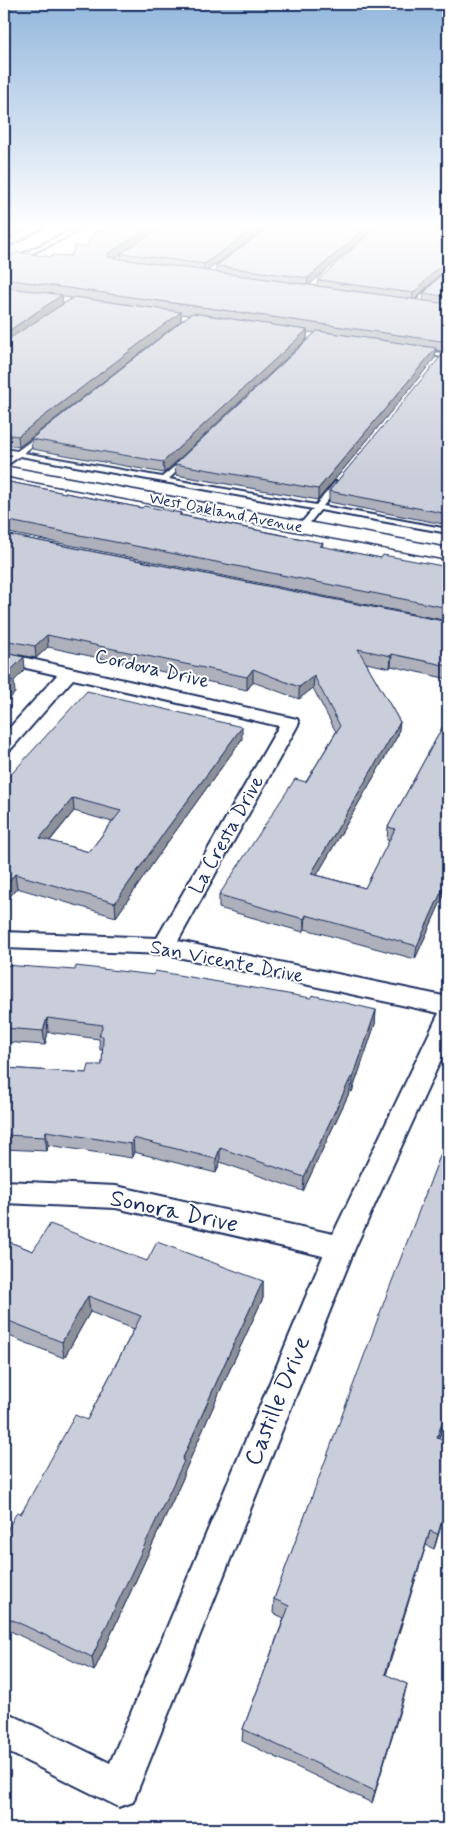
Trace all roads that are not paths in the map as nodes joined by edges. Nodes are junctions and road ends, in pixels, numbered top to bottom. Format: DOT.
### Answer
graph roads {
  1 [pos="414,351"];
  2 [pos="446,355"];
  3 [pos="438,363"];
  4 [pos="49,429"];
  5 [pos="4,451"];
  6 [pos="192,453"];
  7 [pos="17,454"];
  8 [pos="4,464"];
  9 [pos="4,471"];
  10 [pos="346,475"];
  11 [pos="163,480"];
  12 [pos="319,508"];
  13 [pos="302,527"];
  14 [pos="448,531"];
  15 [pos="448,554"];
  16 [pos="4,658"];
  17 [pos="69,673"];
  18 [pos="290,723"];
  19 [pos="4,745"];
  20 [pos="4,940"];
  21 [pos="164,946"];
  22 [pos="448,1006"];
  23 [pos="448,1018"];
  24 [pos="4,1192"];
  25 [pos="341,1248"];
  26 [pos="4,1730"];
  1 -- 2 [label="lane"];
  2 -- 3 [label="lane"];
  4 -- 7 [label="lane"];
  5 -- 7 [label="lane"];
  6 -- 11 [label="lane"];
  7 -- 8 [label="lane"];
  7 -- 11 [label="lane"];
  9 -- 13 [label="street, West Oakland Avenue"];
  10 -- 12 [label="lane"];
  11 -- 12 [label="lane"];
  12 -- 13 [label="lane"];
  12 -- 14 [label="lane"];
  13 -- 15 [label="street, West Oakland Avenue"];
  16 -- 17 [label="street, Cordova Drive"];
  17 -- 18 [label="street, Cordova Drive"];
  17 -- 19 [label="street"];
  18 -- 21 [label="street, La Cresta Drive"];
  20 -- 21 [label="street, San Vicente Drive"];
  21 -- 22 [label="street, San Vicente Drive"];
  23 -- 25 [label="street, Castille Drive"];
  24 -- 25 [label="street, Sonora Drive"];
  25 -- 26 [label="street, Castille Drive"];
}
